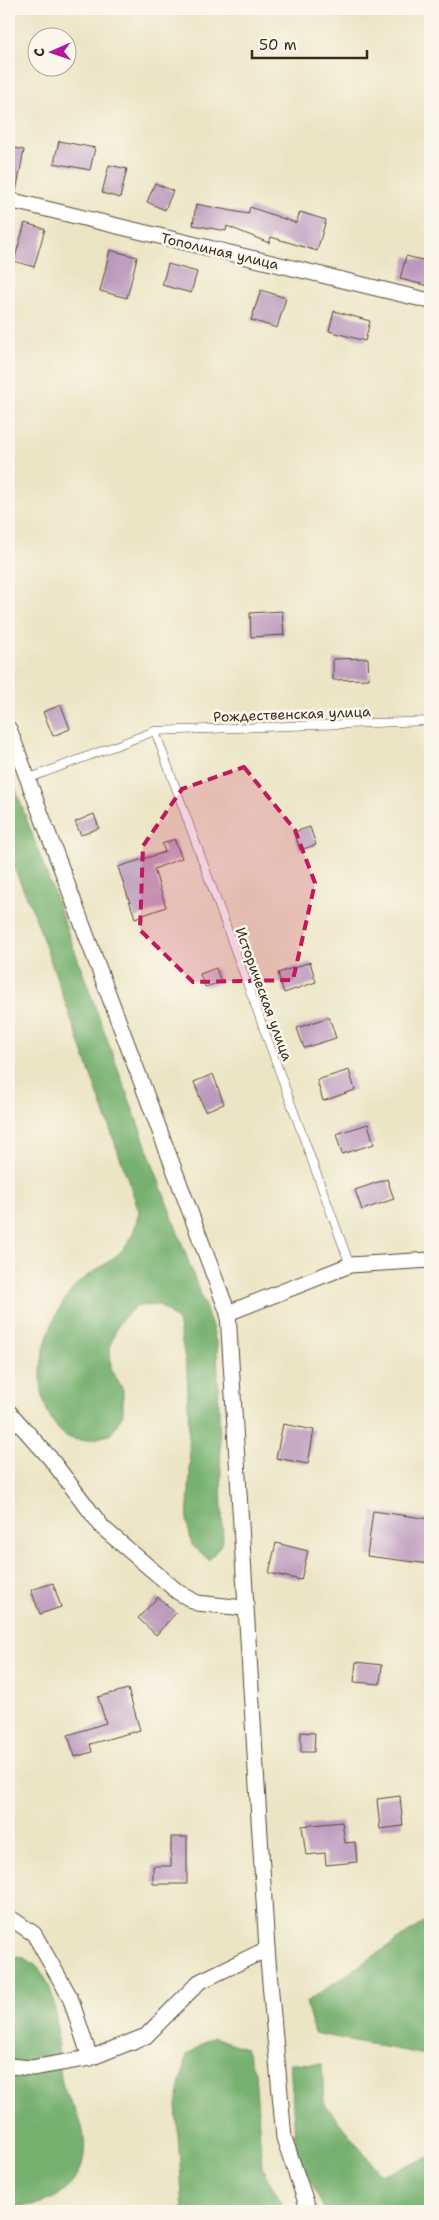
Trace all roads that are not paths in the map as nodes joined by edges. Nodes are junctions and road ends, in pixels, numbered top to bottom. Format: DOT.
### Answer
graph roads {
  1 [pos="9,200"];
  2 [pos="430,301"];
  3 [pos="430,721"];
  4 [pos="9,729"];
  5 [pos="155,731"];
  6 [pos="27,779"];
  7 [pos="430,1260"];
  8 [pos="350,1264"];
  9 [pos="228,1314"];
  10 [pos="9,1412"];
  11 [pos="244,1608"];
  12 [pos="9,1917"];
  13 [pos="267,1949"];
  14 [pos="90,2058"];
  15 [pos="9,2066"];
  16 [pos="309,2211"];
  1 -- 2 [label="street, Тополиная улица"];
  3 -- 5 [label="lane, Рождественская улица"];
  4 -- 6 [label="street"];
  5 -- 6 [label="lane, Рождественская улица"];
  5 -- 8 [label="lane, Историческая улица"];
  6 -- 9 [label="street"];
  7 -- 8 [label="street"];
  8 -- 9 [label="street"];
  9 -- 11 [label="street"];
  10 -- 11 [label="street"];
  11 -- 13 [label="street"];
  12 -- 14 [label="street"];
  13 -- 14 [label="street"];
  13 -- 16 [label="street"];
  14 -- 15 [label="street"];
}
